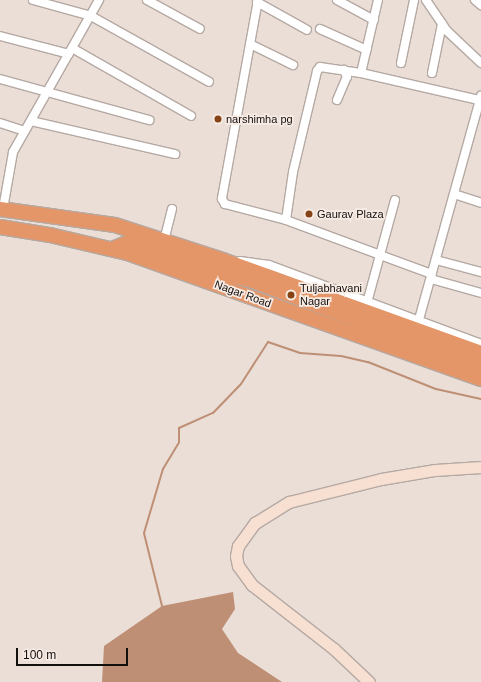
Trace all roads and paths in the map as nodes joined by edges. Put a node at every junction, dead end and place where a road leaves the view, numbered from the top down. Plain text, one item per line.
1 (33, 0) edge
2 (99, 0) edge
3 (147, 0) edge
4 (337, 0) edge
5 (378, 0) edge
6 (414, 0) edge
7 (426, 0) edge
8 (475, 0) edge
9 (257, 1) edge
10 (481, 5) edge
11 (91, 16) junction
12 (374, 20) junction
13 (442, 24) junction
14 (200, 29) dead end
15 (320, 29) dead end
16 (308, 30) dead end
17 (0, 36) edge
18 (250, 44) junction
19 (367, 50) junction
20 (71, 51) junction
21 (401, 63) dead end
22 (481, 63) edge
23 (292, 65) dead end
24 (344, 70) junction
25 (361, 73) junction
26 (432, 73) dead end
27 (0, 79) edge
28 (209, 82) dead end
29 (47, 92) junction
30 (480, 98) edge
31 (337, 100) dead end
32 (191, 116) dead end
33 (150, 120) dead end
34 (31, 121) junction
35 (0, 124) edge
36 (25, 131) junction
37 (175, 154) dead end
38 (454, 194) junction
39 (395, 200) dead end
40 (481, 203) edge
41 (1, 209) edge
42 (172, 209) dead end
43 (286, 220) junction
44 (106, 224) junction
45 (0, 227) edge
46 (164, 241) junction
47 (108, 248) junction
48 (380, 255) junction
49 (223, 260) junction
50 (436, 260) junction
51 (481, 272) edge
52 (431, 276) junction
53 (481, 293) edge
54 (367, 303) junction
55 (418, 323) junction
56 (481, 344) edge
57 (481, 353) edge
58 (481, 368) edge
59 (481, 379) edge
60 (481, 467) edge
61 (369, 682) edge

1 - 11 street
2 - 11 street
3 - 14 street
4 - 12 street
5 - 12 street
6 - 21 street
7 - 13 street
8 - 10 street
9 - 16 street
9 - 18 street
11 - 20 street
11 - 28 street
12 - 19 street
13 - 22 street
13 - 26 street
15 - 19 street
17 - 20 street
18 - 23 street
18 - 43 street
19 - 25 street
20 - 29 street
20 - 32 street
24 - 25 street
24 - 31 street
24 - 43 street
25 - 30 street
27 - 29 street
29 - 33 street
29 - 34 street
30 - 38 street
34 - 36 street
34 - 37 street
35 - 36 street
36 - 41 street
38 - 40 street
38 - 50 street
39 - 48 street
41 - 44 highway
42 - 46 street
43 - 48 street
44 - 46 highway
44 - 47 highway
45 - 47 highway, Nagar Road
46 - 49 highway
47 - 58 highway
47 - 59 highway, Nagar Road
48 - 52 street
48 - 54 street
49 - 54 street
49 - 57 highway
50 - 51 street
50 - 52 street
52 - 53 street
52 - 55 street
54 - 55 street
55 - 56 street
60 - 61 street

